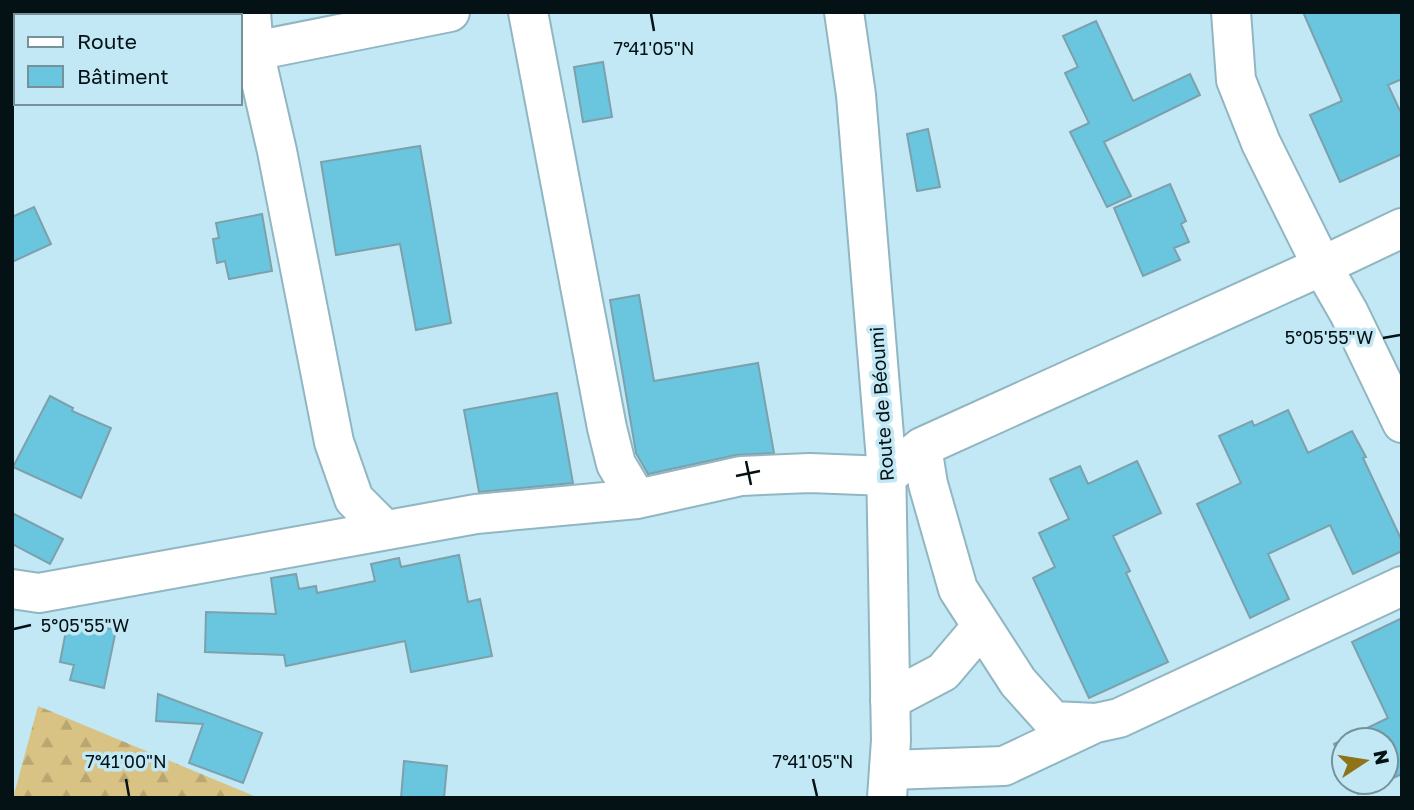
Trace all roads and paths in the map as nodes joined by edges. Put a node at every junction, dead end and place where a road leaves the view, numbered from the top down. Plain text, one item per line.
1 (251, 12) edge
2 (450, 12) edge
3 (528, 12) edge
4 (844, 12) edge
5 (1231, 12) edge
6 (247, 50) edge
7 (1402, 228) edge
8 (1322, 266) junction
9 (1402, 423) edge
10 (922, 447) junction
11 (887, 476) junction
12 (637, 499) junction
13 (385, 530) junction
14 (1402, 586) edge
15 (12, 589) edge
16 (982, 626) junction
17 (890, 700) junction
18 (1096, 723) junction
19 (888, 784) edge

1 - 6 street
2 - 6 street
3 - 12 street
4 - 11 street, Route de Béoumi
5 - 8 street
6 - 13 street
7 - 8 street
8 - 9 street
8 - 10 street
10 - 11 street
10 - 16 street
11 - 12 street
11 - 17 street, Route de Béoumi
12 - 13 street
13 - 15 street
14 - 18 street
16 - 17 street
16 - 18 street
17 - 19 street, Route de Béoumi
18 - 19 street

